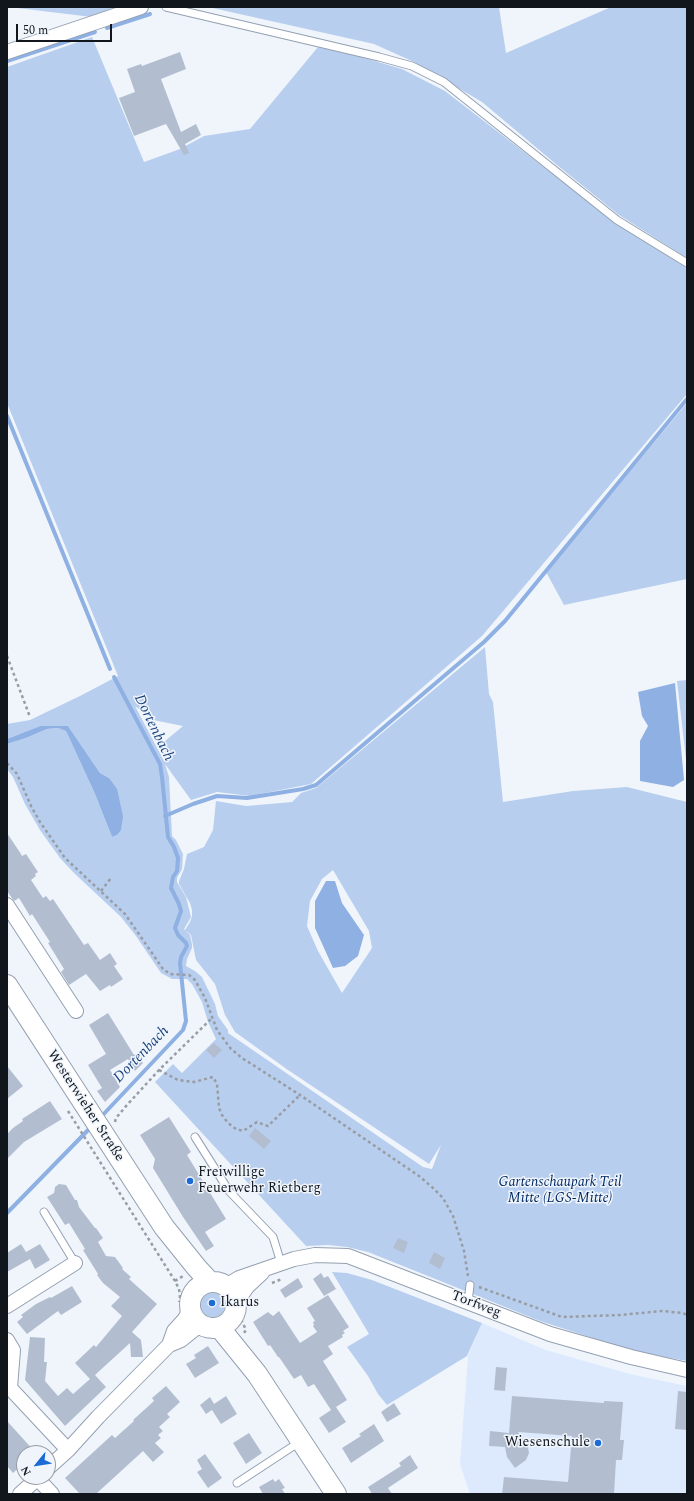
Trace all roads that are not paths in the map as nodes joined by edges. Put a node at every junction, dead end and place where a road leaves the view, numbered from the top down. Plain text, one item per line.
1 (141, 7) edge
2 (166, 7) edge
3 (7, 52) edge
4 (687, 263) edge
5 (7, 905) edge
6 (7, 985) edge
7 (76, 1011) dead end
8 (195, 1137) dead end
9 (44, 1212) dead end
10 (281, 1263) junction
11 (75, 1264) joint
12 (267, 1268) junction
13 (470, 1284) road end
14 (205, 1292) junction
15 (468, 1302) junction
16 (7, 1306) edge
17 (223, 1318) junction
18 (7, 1340) edge
19 (169, 1345) junction
20 (687, 1370) edge
21 (302, 1441) junction
22 (68, 1450) junction
23 (56, 1461) edge
24 (237, 1483) dead end
25 (30, 1485) edge
26 (44, 1485) edge
27 (20, 1494) edge
28 (52, 1494) edge
29 (336, 1494) edge

1 - 3 street
2 - 4 lane
5 - 7 street
6 - 14 main road, Westerwieher Straße
8 - 10 lane
9 - 11 lane
10 - 12 street, Torfweg
10 - 15 street, Torfweg
11 - 16 street
12 - 14 street, Torfweg
12 - 17 street, Torfweg
13 - 15 lane
14 - 17 main road
14 - 17 main road
14 - 19 street
15 - 20 street, Torfweg
17 - 19 street
17 - 21 main road
18 - 22 street
19 - 22 street
21 - 24 lane
21 - 29 main road
22 - 23 street
25 - 27 street
26 - 28 street

